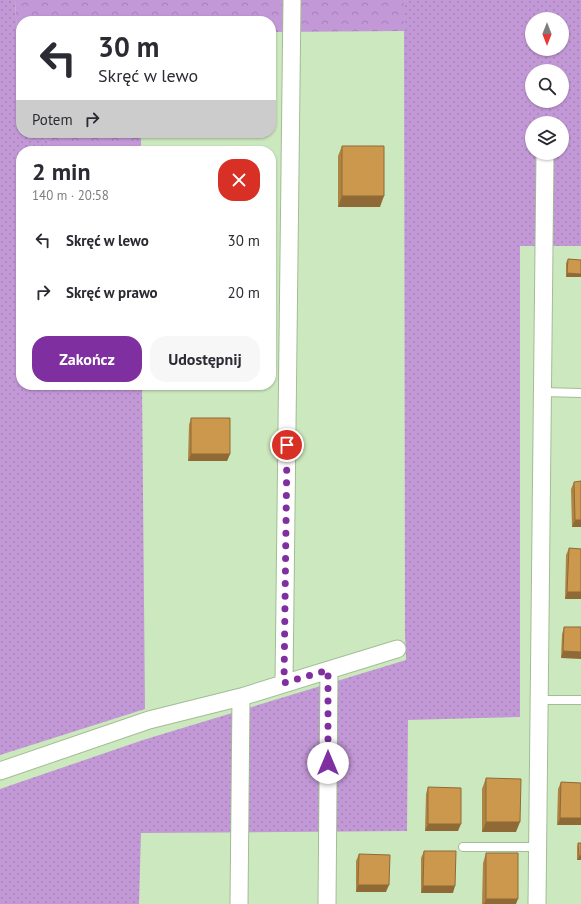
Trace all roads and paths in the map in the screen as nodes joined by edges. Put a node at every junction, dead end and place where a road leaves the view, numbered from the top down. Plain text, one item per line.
1 (292, 0) edge
2 (545, 160) edge
3 (542, 392) junction
4 (581, 392) edge
5 (396, 649) dead end
6 (328, 670) junction
7 (284, 683) junction
8 (241, 697) junction
9 (539, 700) junction
10 (581, 700) edge
11 (0, 771) edge
12 (463, 846) dead end
13 (538, 847) junction
14 (239, 904) edge
15 (327, 904) edge
16 (537, 904) edge

1 - 7 street
2 - 3 street
3 - 4 lane
3 - 9 street
5 - 6 street
6 - 7 street
6 - 15 street
7 - 8 street
8 - 11 street
8 - 14 street
9 - 10 lane
9 - 13 street
12 - 13 lane
13 - 16 street

